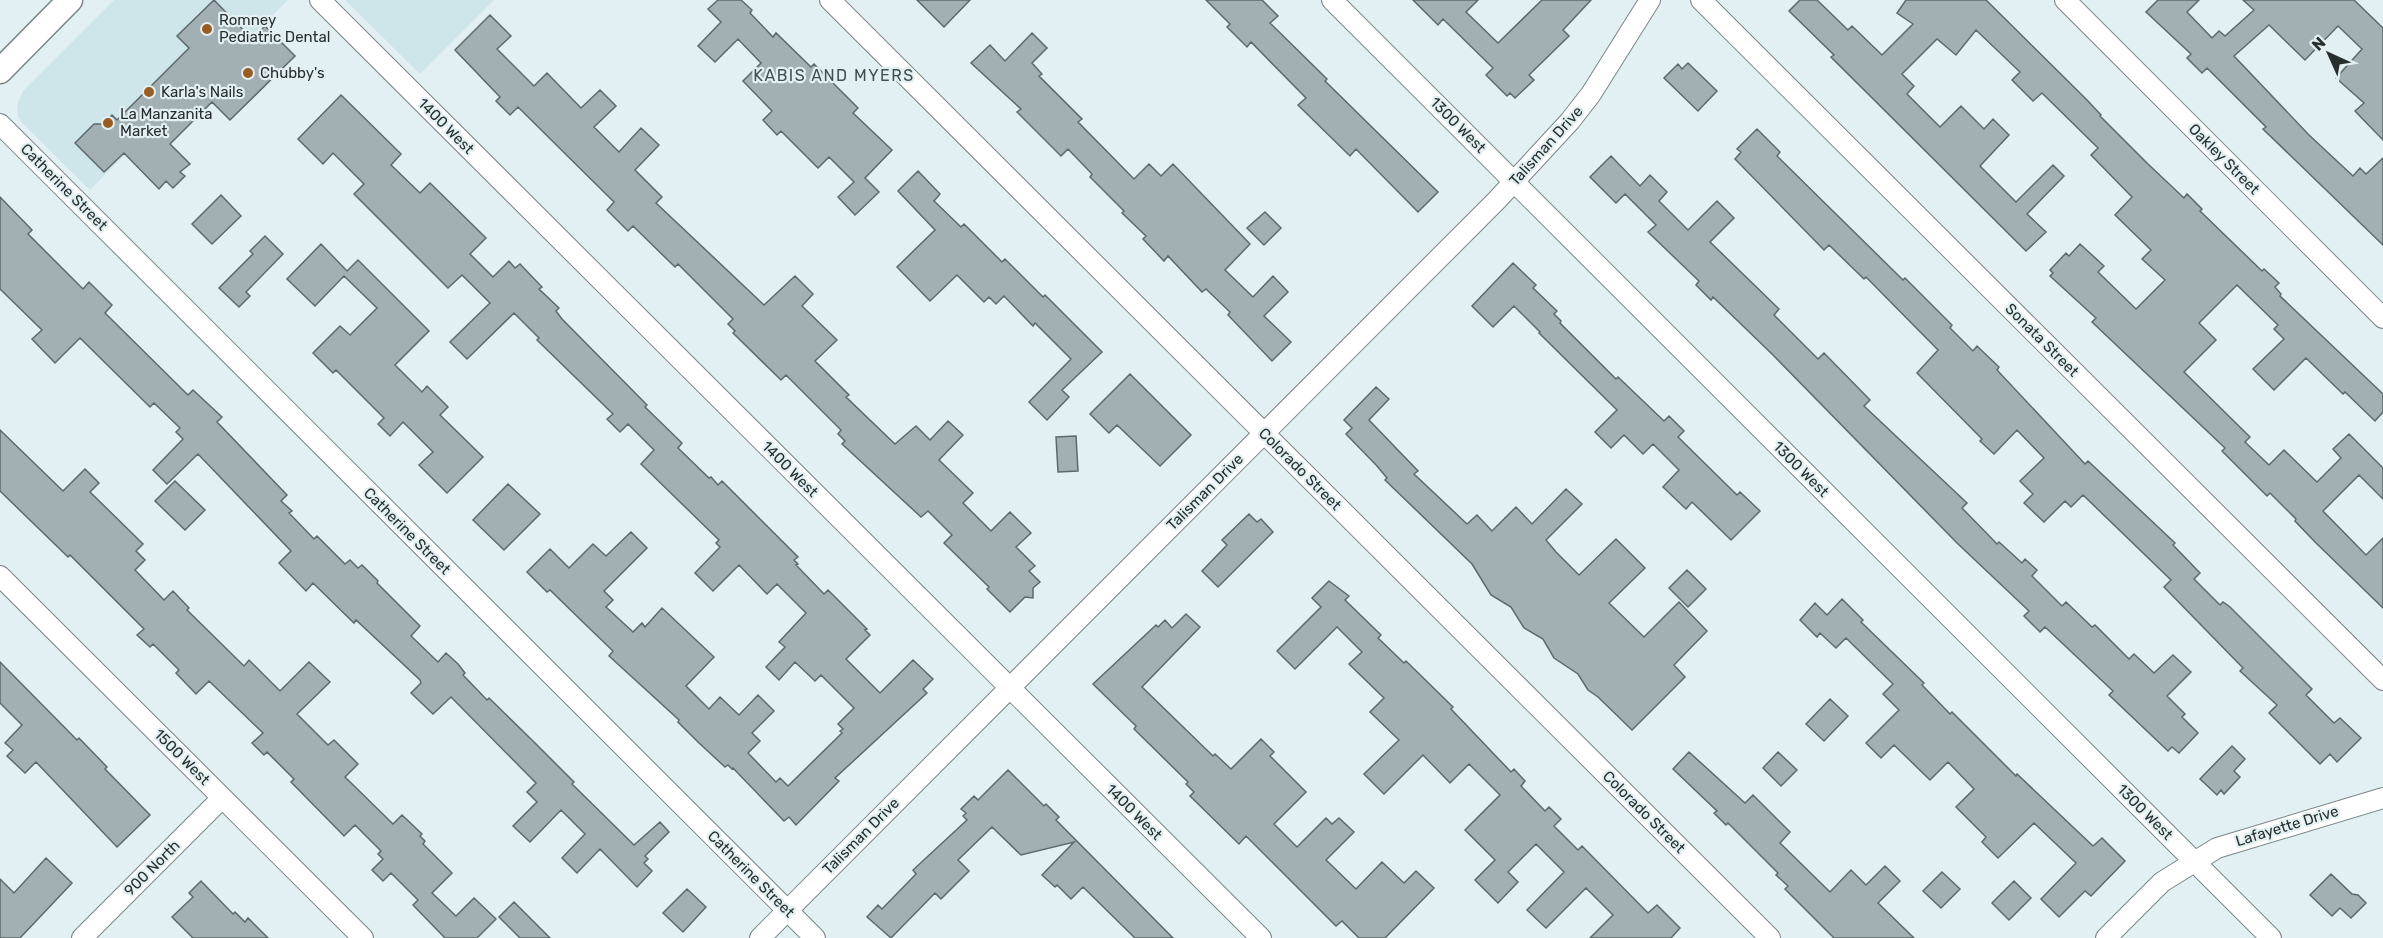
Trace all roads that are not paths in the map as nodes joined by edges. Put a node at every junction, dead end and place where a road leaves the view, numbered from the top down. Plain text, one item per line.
1 (70, 0) edge
2 (320, 0) edge
3 (830, 0) edge
4 (1332, 0) edge
5 (1650, 0) edge
6 (1701, 0) edge
7 (2065, 0) edge
8 (0, 71) edge
9 (0, 124) edge
10 (1514, 182) junction
11 (2383, 318) edge
12 (1264, 433) junction
13 (0, 576) edge
14 (2383, 680) edge
15 (1010, 688) junction
16 (222, 798) junction
17 (2383, 798) edge
18 (2194, 860) junction
19 (787, 910) junction
20 (82, 938) edge
21 (363, 938) edge
22 (760, 938) edge
23 (815, 938) edge
24 (1261, 938) edge
25 (1770, 938) edge
26 (2106, 938) edge
27 (2271, 938) edge

1 - 8 street
2 - 15 street, 1400 West
3 - 12 street, Colorado Street
4 - 10 street, 1300 West
5 - 10 street, Talisman Drive
6 - 14 street, Sonata Street
7 - 11 street, Oakley Street
9 - 19 street, Catherine Street
10 - 12 street, Talisman Drive
10 - 18 street, 1300 West
12 - 15 street, Talisman Drive
12 - 25 street, Colorado Street
13 - 16 street, 1500 West
15 - 19 street, Talisman Drive
15 - 24 street, 1400 West
16 - 20 street, 900 North
16 - 21 street, 1500 West
17 - 18 street, Lafayette Drive
18 - 26 street, Lafayette Drive
18 - 27 street, 1300 West
19 - 22 street, Talisman Drive
19 - 23 street, Catherine Street

